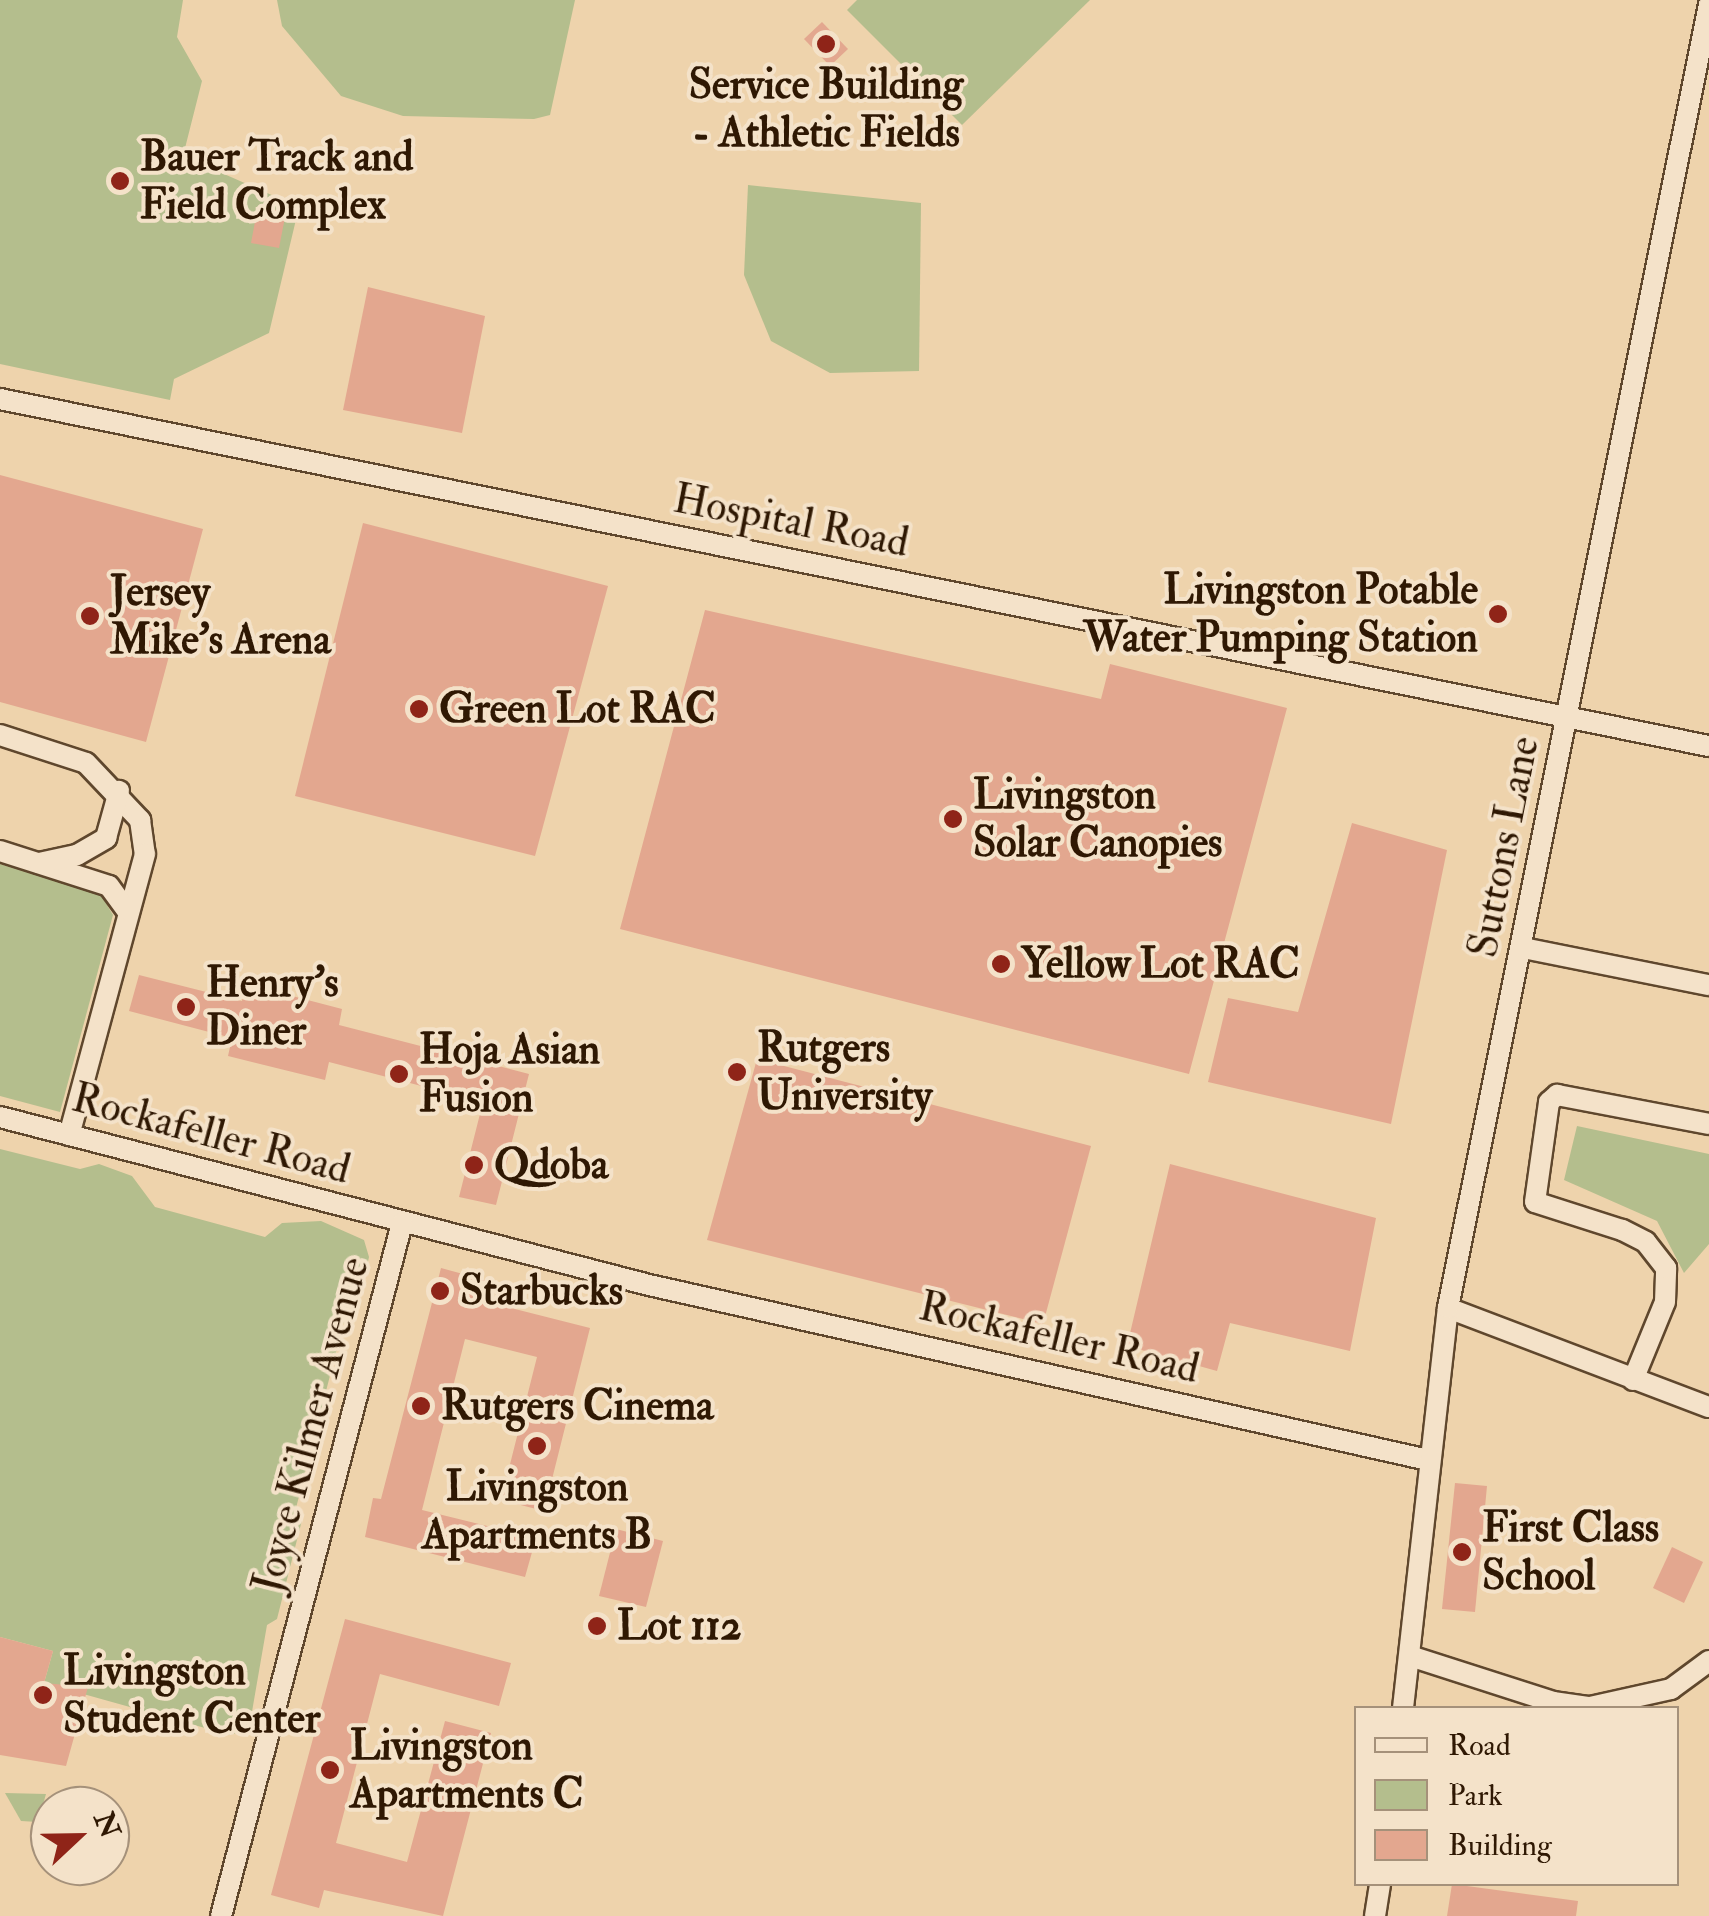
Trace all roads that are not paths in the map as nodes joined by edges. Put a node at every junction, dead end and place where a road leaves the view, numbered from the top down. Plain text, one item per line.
1 (1709, 4) edge
2 (0, 399) edge
3 (1567, 717) junction
4 (0, 735) edge
5 (1709, 746) edge
6 (120, 791) junction
7 (0, 851) edge
8 (36, 863) junction
9 (126, 909) junction
10 (1523, 948) junction
11 (1709, 985) edge
12 (0, 1117) edge
13 (1709, 1124) edge
14 (69, 1135) junction
15 (402, 1223) junction
16 (673, 1291) joint
17 (1448, 1308) junction
18 (1633, 1380) junction
19 (1709, 1407) edge
20 (1428, 1460) junction
21 (1410, 1656) junction
22 (1709, 1661) edge
23 (1403, 1706) edge
24 (1582, 1706) edge
25 (1594, 1706) edge
26 (1380, 1886) edge
27 (221, 1916) edge
28 (1375, 1916) edge

1 - 3 street, Suttons Lane
2 - 3 street, Hospital Road
3 - 5 street, Hospital Road
3 - 10 street, Suttons Lane
4 - 6 street
6 - 8 street
6 - 9 street
7 - 8 street
8 - 9 street
9 - 14 street
10 - 11 street
10 - 17 street, Suttons Lane
12 - 14 street, Rockafeller Road
13 - 18 street
14 - 15 street, Rockafeller Road
15 - 16 street, Joyce Kilmer Avenue
15 - 27 street, Joyce Kilmer Avenue
16 - 20 street, Rockafeller Road
17 - 18 street
17 - 20 street, Suttons Lane
18 - 19 street
20 - 21 street, Suttons Lane
21 - 23 street, Suttons Lane
21 - 24 street
22 - 25 street
26 - 28 street

